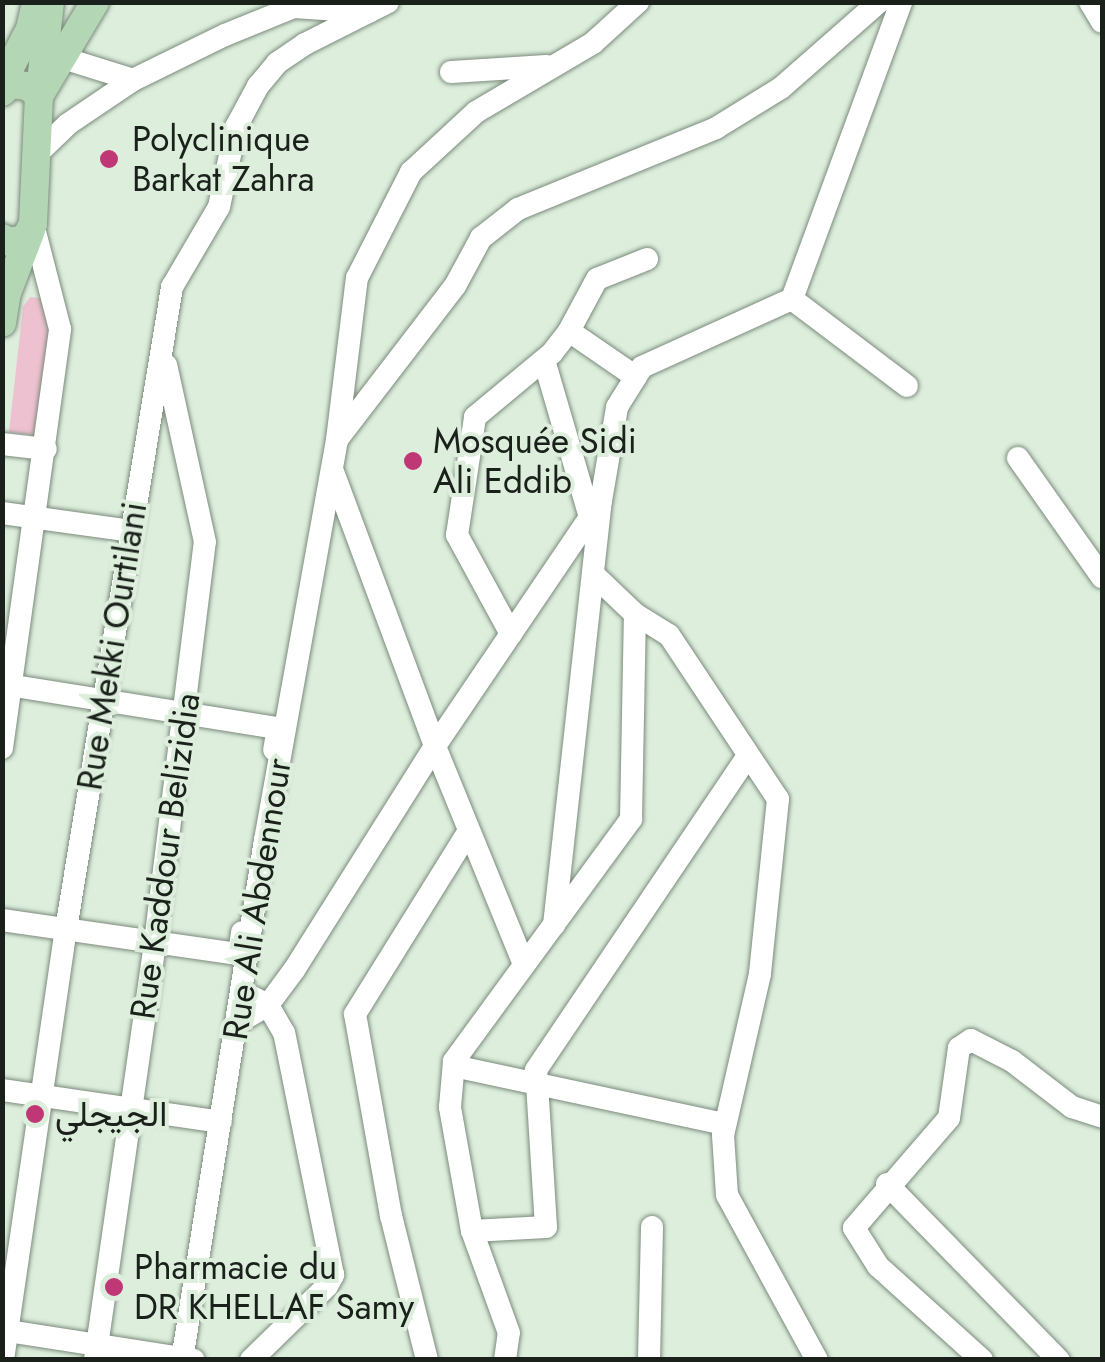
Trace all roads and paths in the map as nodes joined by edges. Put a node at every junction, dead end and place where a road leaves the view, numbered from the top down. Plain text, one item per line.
1 (36, 2) edge
2 (50, 2) edge
3 (95, 2) edge
4 (638, 2) edge
5 (879, 2) edge
6 (901, 2) edge
7 (1090, 2) edge
8 (379, 6) edge
9 (1102, 22) edge
10 (56, 52) junction
11 (558, 65) junction
12 (450, 72) dead end
13 (133, 80) junction
14 (5, 86) edge
15 (39, 96) junction
16 (38, 152) junction
17 (32, 227) junction
18 (2, 238) edge
19 (647, 259) dead end
20 (792, 299) junction
21 (2, 322) edge
22 (569, 331) junction
23 (164, 355) junction
24 (544, 360) junction
25 (636, 376) junction
26 (907, 386) dead end
27 (337, 440) junction
28 (2, 444) edge
29 (46, 449) junction
30 (1018, 458) dead end
31 (332, 469) junction
32 (596, 509) junction
33 (2, 514) edge
34 (36, 518) junction
35 (131, 532) junction
36 (593, 574) junction
37 (1102, 577) edge
38 (634, 614) junction
39 (511, 634) junction
40 (8, 685) edge
41 (102, 700) junction
42 (184, 713) junction
43 (435, 746) junction
44 (2, 748) edge
45 (748, 756) junction
46 (267, 831) junction
47 (467, 834) junction
48 (2, 920) edge
49 (554, 925) junction
50 (66, 929) junction
51 (155, 942) junction
52 (522, 962) junction
53 (242, 992) junction
54 (268, 1005) junction
55 (237, 1023) junction
56 (454, 1066) junction
57 (536, 1084) junction
58 (2, 1090) edge
59 (41, 1096) junction
60 (131, 1110) junction
61 (1102, 1116) edge
62 (221, 1122) junction
63 (724, 1124) junction
64 (887, 1184) junction
65 (652, 1227) dead end
66 (472, 1231) junction
67 (5, 1330) edge
68 (96, 1351) edge
69 (186, 1359) edge
70 (3, 1360) edge
71 (251, 1360) edge
72 (426, 1360) edge
73 (505, 1360) edge
74 (649, 1360) edge
75 (817, 1360) edge
76 (982, 1360) edge
77 (1059, 1360) edge

1 - 14 main road
2 - 10 main road
3 - 10 main road
4 - 11 street, Rue Ali Abdennour
5 - 27 street
6 - 20 street
7 - 9 street
8 - 13 street
8 - 23 street, Rue Mekki Ourtilani
10 - 13 street
10 - 14 main road
10 - 15 main road
11 - 12 street
11 - 27 street, Rue Ali Abdennour
13 - 16 street
14 - 15 main road
15 - 16 main road
16 - 17 main road
17 - 18 main road
17 - 21 main road
17 - 29 street
19 - 22 street
20 - 25 street
20 - 26 street
22 - 24 street
22 - 25 street
23 - 35 street, Rue Mekki Ourtilani
23 - 42 street, Rue Kaddour Belizidia
24 - 32 street
24 - 39 street
25 - 32 street
27 - 31 street, Rue Ali Abdennour
28 - 29 street
29 - 34 street
30 - 37 street
31 - 43 street
31 - 46 street, Rue Ali Abdennour
32 - 36 street
32 - 39 street
33 - 34 street
34 - 35 street
34 - 40 street
35 - 41 street, Rue Mekki Ourtilani
36 - 38 street
36 - 49 street
38 - 45 street
38 - 49 street
39 - 43 street
40 - 41 street
40 - 44 street
41 - 42 street
41 - 50 street, Rue Mekki Ourtilani
42 - 46 street
42 - 51 street, Rue Kaddour Belizidia
43 - 47 street
43 - 54 street
45 - 57 street
45 - 63 street
46 - 51 street
46 - 53 street, Rue Ali Abdennour
47 - 52 street
47 - 72 street
48 - 50 street
49 - 52 street
50 - 51 street
50 - 59 street, Rue Mekki Ourtilani
51 - 60 street, Rue Kaddour Belizidia
52 - 56 street
53 - 54 street
53 - 55 street, Rue Ali Abdennour
54 - 55 street
54 - 71 street
55 - 62 street, Rue Ali Abdennour
56 - 57 street
56 - 66 street
57 - 63 street
57 - 66 street
58 - 59 street
59 - 60 street
59 - 67 street, Rue Mekki Ourtilani
60 - 62 street
60 - 68 street, Rue Kaddour Belizidia
61 - 64 street
62 - 69 street, Rue Ali Abdennour
63 - 75 street
64 - 76 street
64 - 77 street
65 - 74 street
66 - 73 street
67 - 68 street
67 - 70 street, Rue Mekki Ourtilani
68 - 69 street

